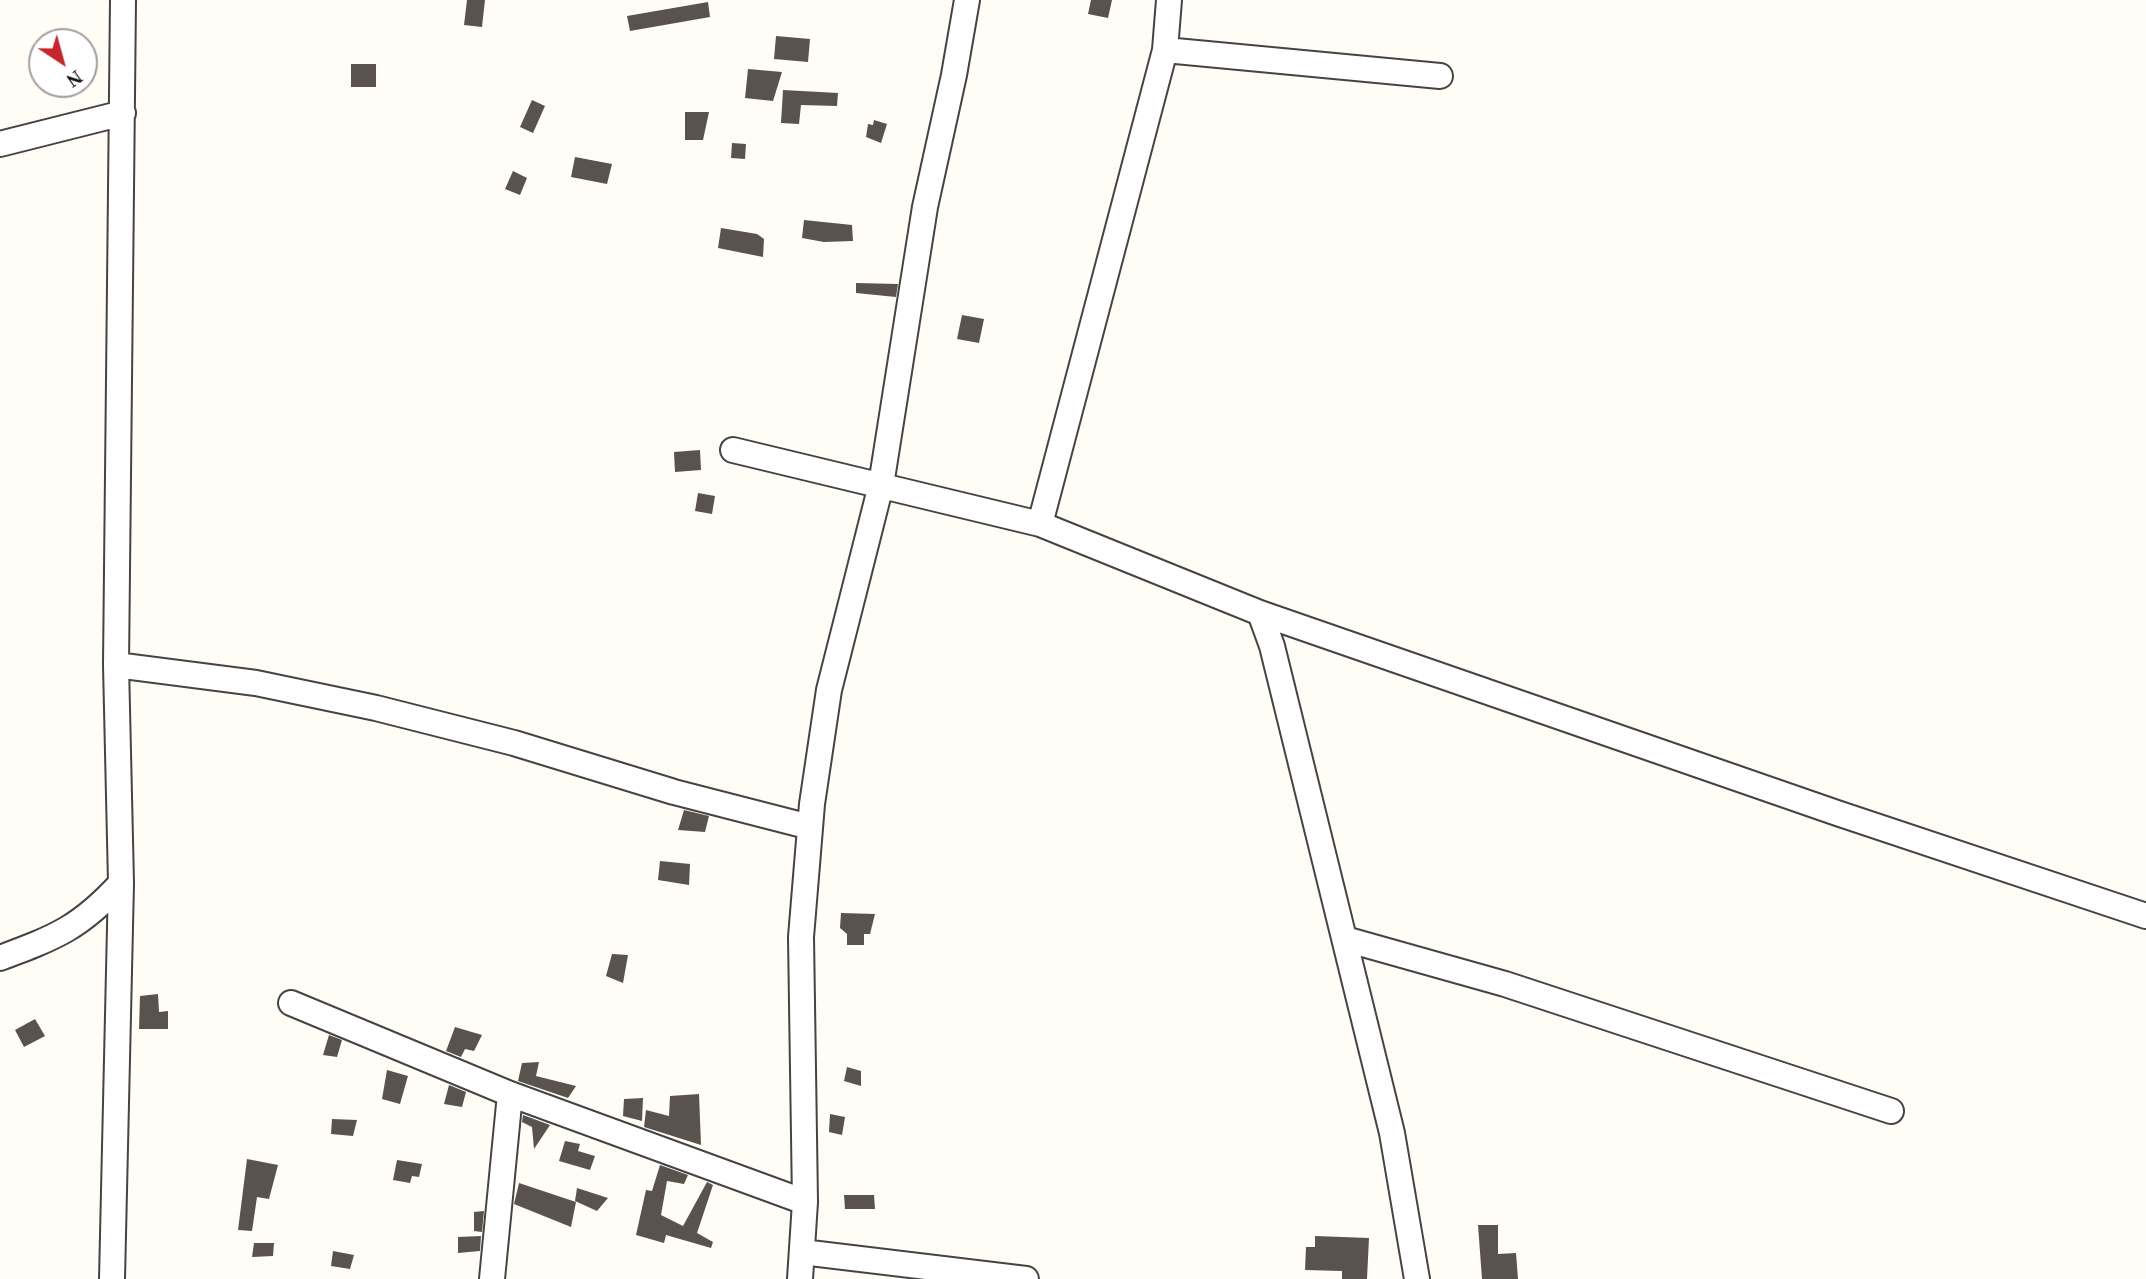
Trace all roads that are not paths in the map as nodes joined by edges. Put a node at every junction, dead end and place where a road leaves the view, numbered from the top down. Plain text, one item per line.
1 (123, 0) edge
2 (967, 0) edge
3 (1169, 0) edge
4 (1165, 50) junction
5 (1440, 76) dead end
6 (123, 113) junction
7 (0, 144) edge
8 (733, 450) dead end
9 (881, 485) junction
10 (1040, 524) junction
11 (1260, 613) junction
12 (116, 665) junction
13 (810, 827) junction
14 (121, 883) junction
15 (2146, 916) edge
16 (1345, 939) junction
17 (0, 958) edge
18 (290, 1003) dead end
19 (510, 1094) junction
20 (1891, 1111) dead end
21 (805, 1202) junction
22 (802, 1252) junction
23 (112, 1279) edge
24 (492, 1279) edge
25 (800, 1279) edge
26 (1026, 1279) edge
27 (1417, 1279) edge

1 - 6 street
2 - 9 street
3 - 4 street
4 - 5 street
4 - 10 street
6 - 7 street
6 - 12 street
8 - 9 street
9 - 10 street
9 - 13 street
10 - 11 street
11 - 15 street
11 - 16 street
12 - 13 street
12 - 14 street
13 - 21 street
14 - 17 street
14 - 23 street
16 - 20 street
16 - 27 street
18 - 19 street
19 - 21 street
19 - 24 street
21 - 22 street
22 - 25 street
22 - 26 street

